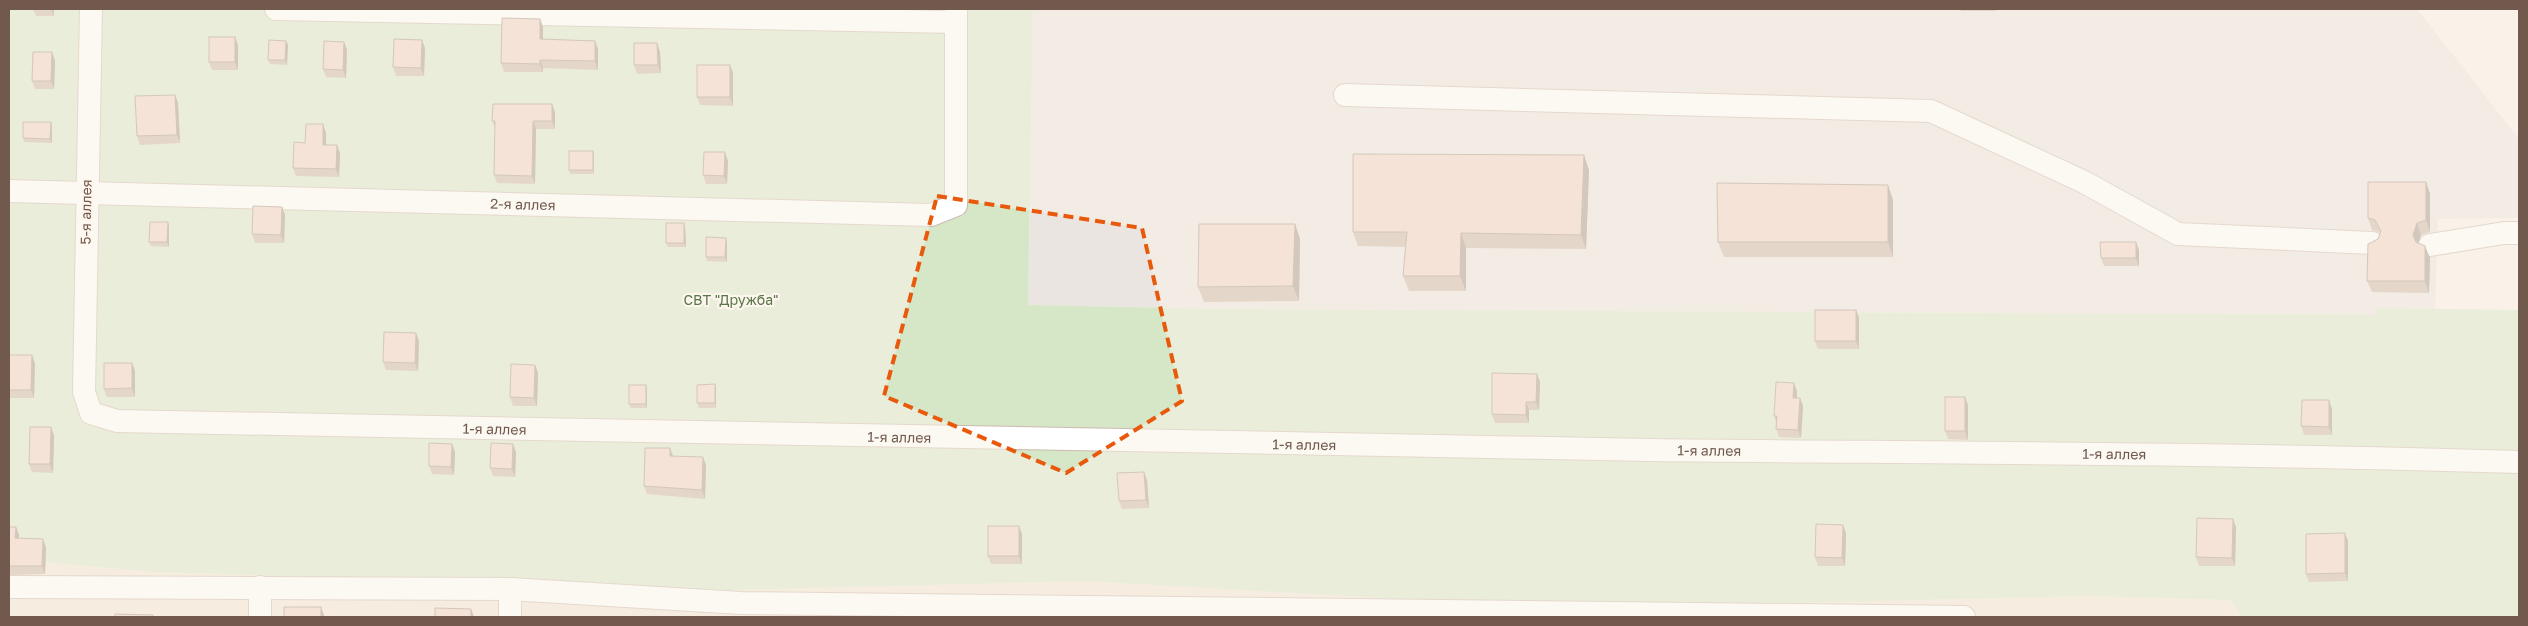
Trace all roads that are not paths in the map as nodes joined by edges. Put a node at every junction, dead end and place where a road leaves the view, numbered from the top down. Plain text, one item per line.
1 (91, 9) edge
2 (276, 9) edge
3 (955, 16) edge
4 (1345, 95) dead end
5 (9, 191) edge
6 (87, 193) junction
7 (2519, 233) edge
8 (2372, 243) edge
9 (2430, 245) dead end
10 (91, 413) joint
11 (2519, 462) edge
12 (260, 587) junction
13 (9, 588) edge
14 (510, 589) junction
15 (741, 610) edge
16 (986, 611) edge
17 (1236, 613) edge
18 (1481, 614) edge
19 (1725, 616) edge
20 (260, 617) edge
21 (510, 617) edge
22 (1964, 617) edge

1 - 6 street, 5-я аллея
2 - 3 street
3 - 6 street, 2-я аллея
4 - 8 street
5 - 6 street, 2-я аллея
6 - 10 street, 5-я аллея
7 - 9 street
10 - 11 street, 1-я аллея
12 - 13 street
12 - 14 street
12 - 20 street
14 - 15 street
14 - 21 street
15 - 16 street
16 - 17 street
17 - 18 street
18 - 19 street
19 - 22 street

